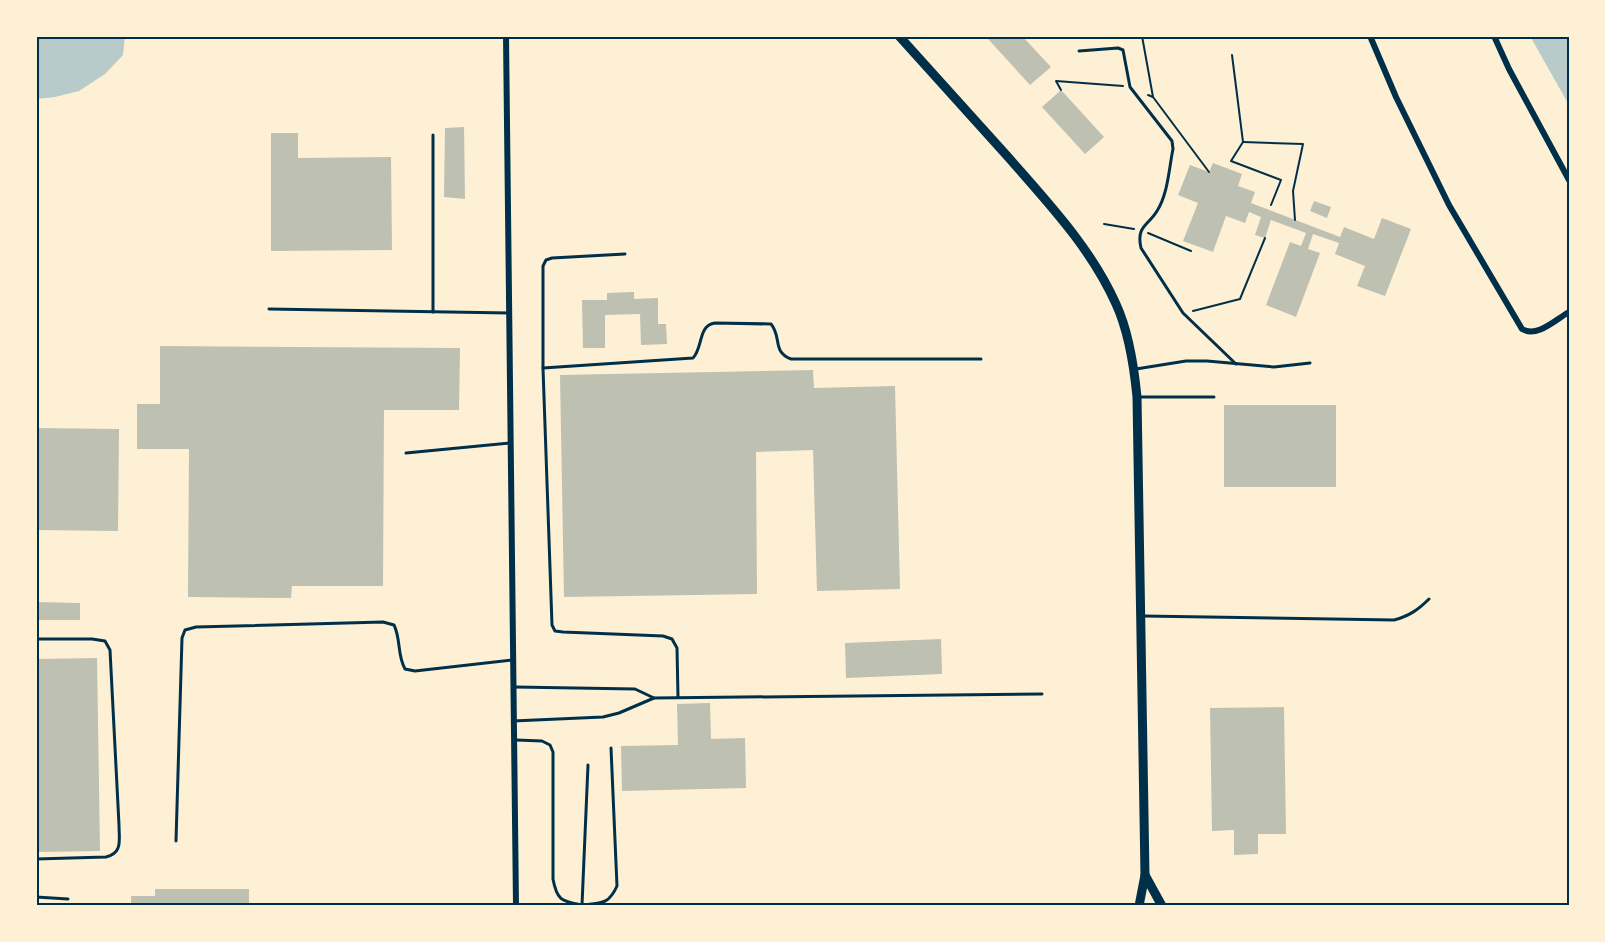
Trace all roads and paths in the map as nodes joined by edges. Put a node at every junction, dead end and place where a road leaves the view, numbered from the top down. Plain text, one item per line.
1 (506, 36) edge
2 (899, 36) edge
3 (1142, 36) edge
4 (1370, 36) edge
5 (1494, 36) edge
6 (1079, 51) dead end
7 (1232, 55) dead end
8 (1153, 98) dead end
9 (433, 135) dead end
10 (1243, 142) junction
11 (1569, 180) edge
12 (1271, 205) dead end
13 (1295, 220) dead end
14 (1264, 238) dead end
15 (625, 254) dead end
16 (269, 309) dead end
17 (433, 312) junction
18 (1569, 312) edge
19 (509, 313) junction
20 (1183, 314) junction
21 (981, 359) dead end
22 (1310, 363) dead end
23 (1236, 364) junction
24 (543, 368) junction
25 (1135, 370) junction
26 (1137, 397) junction
27 (1214, 397) dead end
28 (510, 443) junction
29 (406, 453) dead end
30 (1429, 599) dead end
31 (1140, 616) junction
32 (36, 639) edge
33 (512, 660) junction
34 (513, 687) junction
35 (1042, 694) dead end
36 (678, 697) junction
37 (654, 698) junction
38 (513, 721) junction
39 (514, 740) junction
40 (611, 748) dead end
41 (588, 765) dead end
42 (176, 841) dead end
43 (36, 859) edge
44 (1145, 875) junction
45 (36, 897) edge
46 (68, 899) dead end
47 (582, 905) edge
48 (516, 906) edge
49 (1139, 906) edge
50 (1162, 906) edge

1 - 19 street
2 - 25 main road
3 - 8 path
4 - 18 street
5 - 11 street
6 - 20 lane
7 - 10 path
9 - 17 lane
10 - 12 path
10 - 13 path
14 - 20 path
15 - 24 lane
16 - 17 lane
17 - 19 lane
19 - 28 street
20 - 23 lane
21 - 24 lane
22 - 23 lane
23 - 25 lane
24 - 36 lane
25 - 26 main road
26 - 27 lane
26 - 31 main road
28 - 29 lane
28 - 33 street
30 - 31 lane
31 - 44 main road
32 - 43 lane
33 - 34 street
33 - 42 lane
34 - 37 lane
34 - 38 street
35 - 36 lane
36 - 37 lane
37 - 38 lane
38 - 39 street
39 - 47 lane
39 - 48 street
40 - 47 lane
41 - 47 lane
44 - 49 main road
44 - 50 main road
45 - 46 lane

